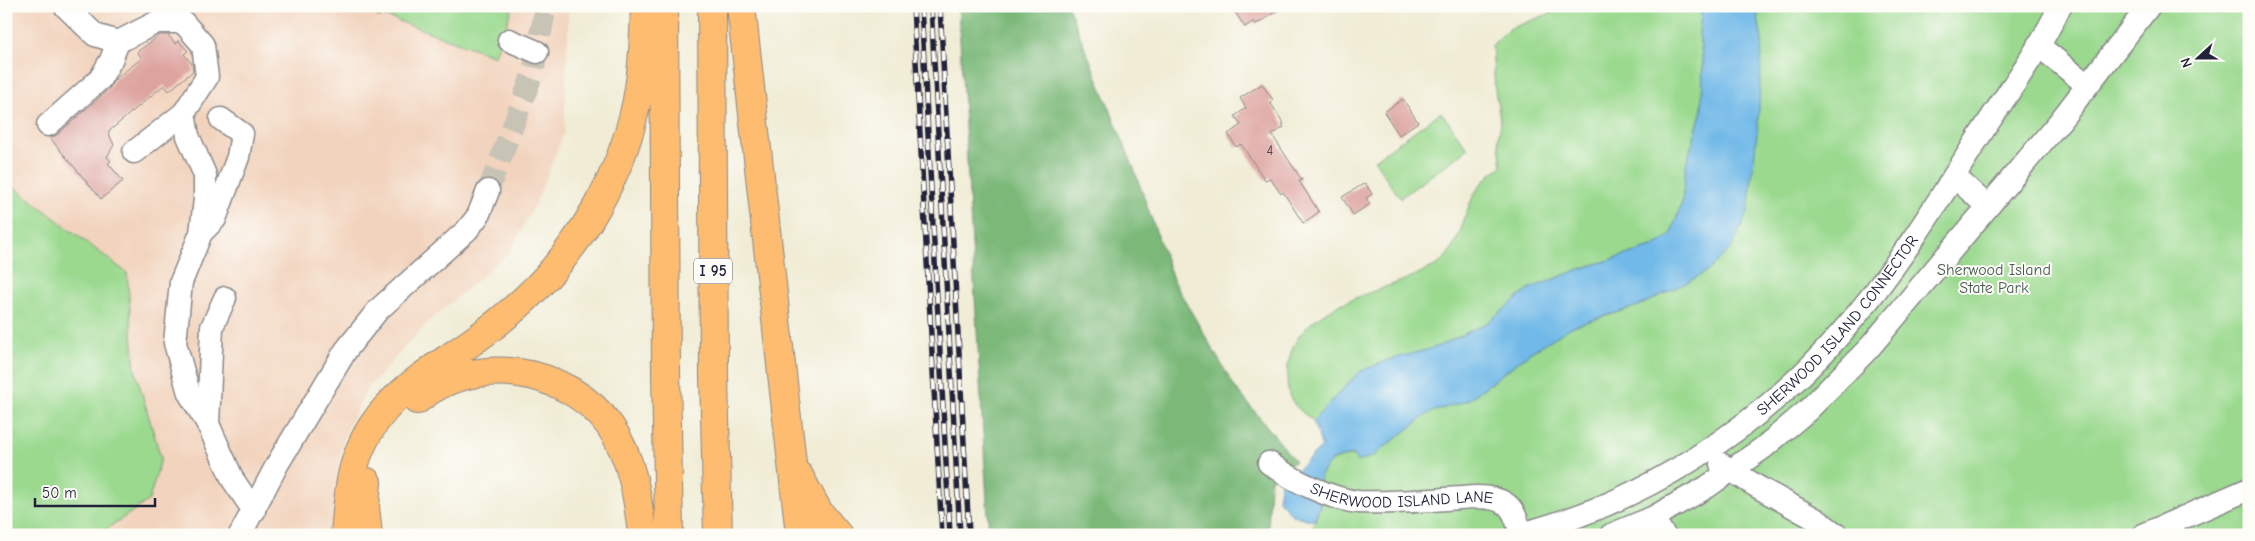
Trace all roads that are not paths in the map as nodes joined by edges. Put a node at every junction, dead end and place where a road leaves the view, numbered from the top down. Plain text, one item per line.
1 (66, 6) edge
2 (645, 6) edge
3 (664, 6) edge
4 (712, 6) edge
5 (741, 6) edge
6 (2060, 6) edge
7 (2149, 6) edge
8 (509, 40) dead end
9 (118, 42) junction
10 (2038, 45) junction
11 (537, 52) dead end
12 (2087, 85) junction
13 (184, 113) junction
14 (221, 120) dead end
15 (48, 125) dead end
16 (134, 152) dead end
17 (1954, 176) junction
18 (488, 191) tunnel mouth
19 (1987, 206) junction
20 (201, 233) junction
21 (1899, 258) junction
22 (1926, 279) junction
23 (225, 298) dead end
24 (208, 424) junction
25 (1703, 453) junction
26 (793, 462) junction
27 (1269, 462) dead end
28 (1732, 471) junction
29 (2249, 489) edge
30 (348, 502) junction
31 (254, 511) junction
32 (1658, 526) edge
33 (1520, 534) edge
34 (1829, 534) edge
35 (240, 535) edge
36 (344, 535) edge
37 (352, 535) edge
38 (368, 535) edge
39 (642, 535) edge
40 (669, 535) edge
41 (718, 535) edge
42 (800, 535) edge
43 (838, 535) edge
44 (1611, 535) edge
45 (2143, 535) edge

1 - 9 street
2 - 30 highway
3 - 40 highway
4 - 41 highway, I 95
5 - 26 highway
6 - 10 street, SHERWOOD ISLAND CONNECTOR
7 - 12 street, SHERWOOD ISLAND CONNECTOR
8 - 11 street
9 - 13 street
9 - 15 street
10 - 12 street
10 - 17 street, SHERWOOD ISLAND CONNECTOR
12 - 19 street, SHERWOOD ISLAND CONNECTOR
13 - 16 street
13 - 20 street
14 - 20 street
17 - 19 street
17 - 21 street, SHERWOOD ISLAND CONNECTOR
18 - 31 street
19 - 22 street, SHERWOOD ISLAND CONNECTOR
20 - 24 street
21 - 22 street
21 - 25 street, SHERWOOD ISLAND CONNECTOR
22 - 28 street, SHERWOOD ISLAND CONNECTOR
23 - 24 street
24 - 31 street
25 - 28 street
25 - 33 street, SHERWOOD ISLAND CONNECTOR
26 - 42 highway
26 - 43 highway
27 - 33 street, SHERWOOD ISLAND LANE
28 - 32 street, SHERWOOD ISLAND CONNECTOR
28 - 34 street
29 - 45 street
30 - 36 highway
30 - 37 highway
31 - 35 street
32 - 44 street, SHERWOOD ISLAND CONNECTOR
38 - 39 highway

